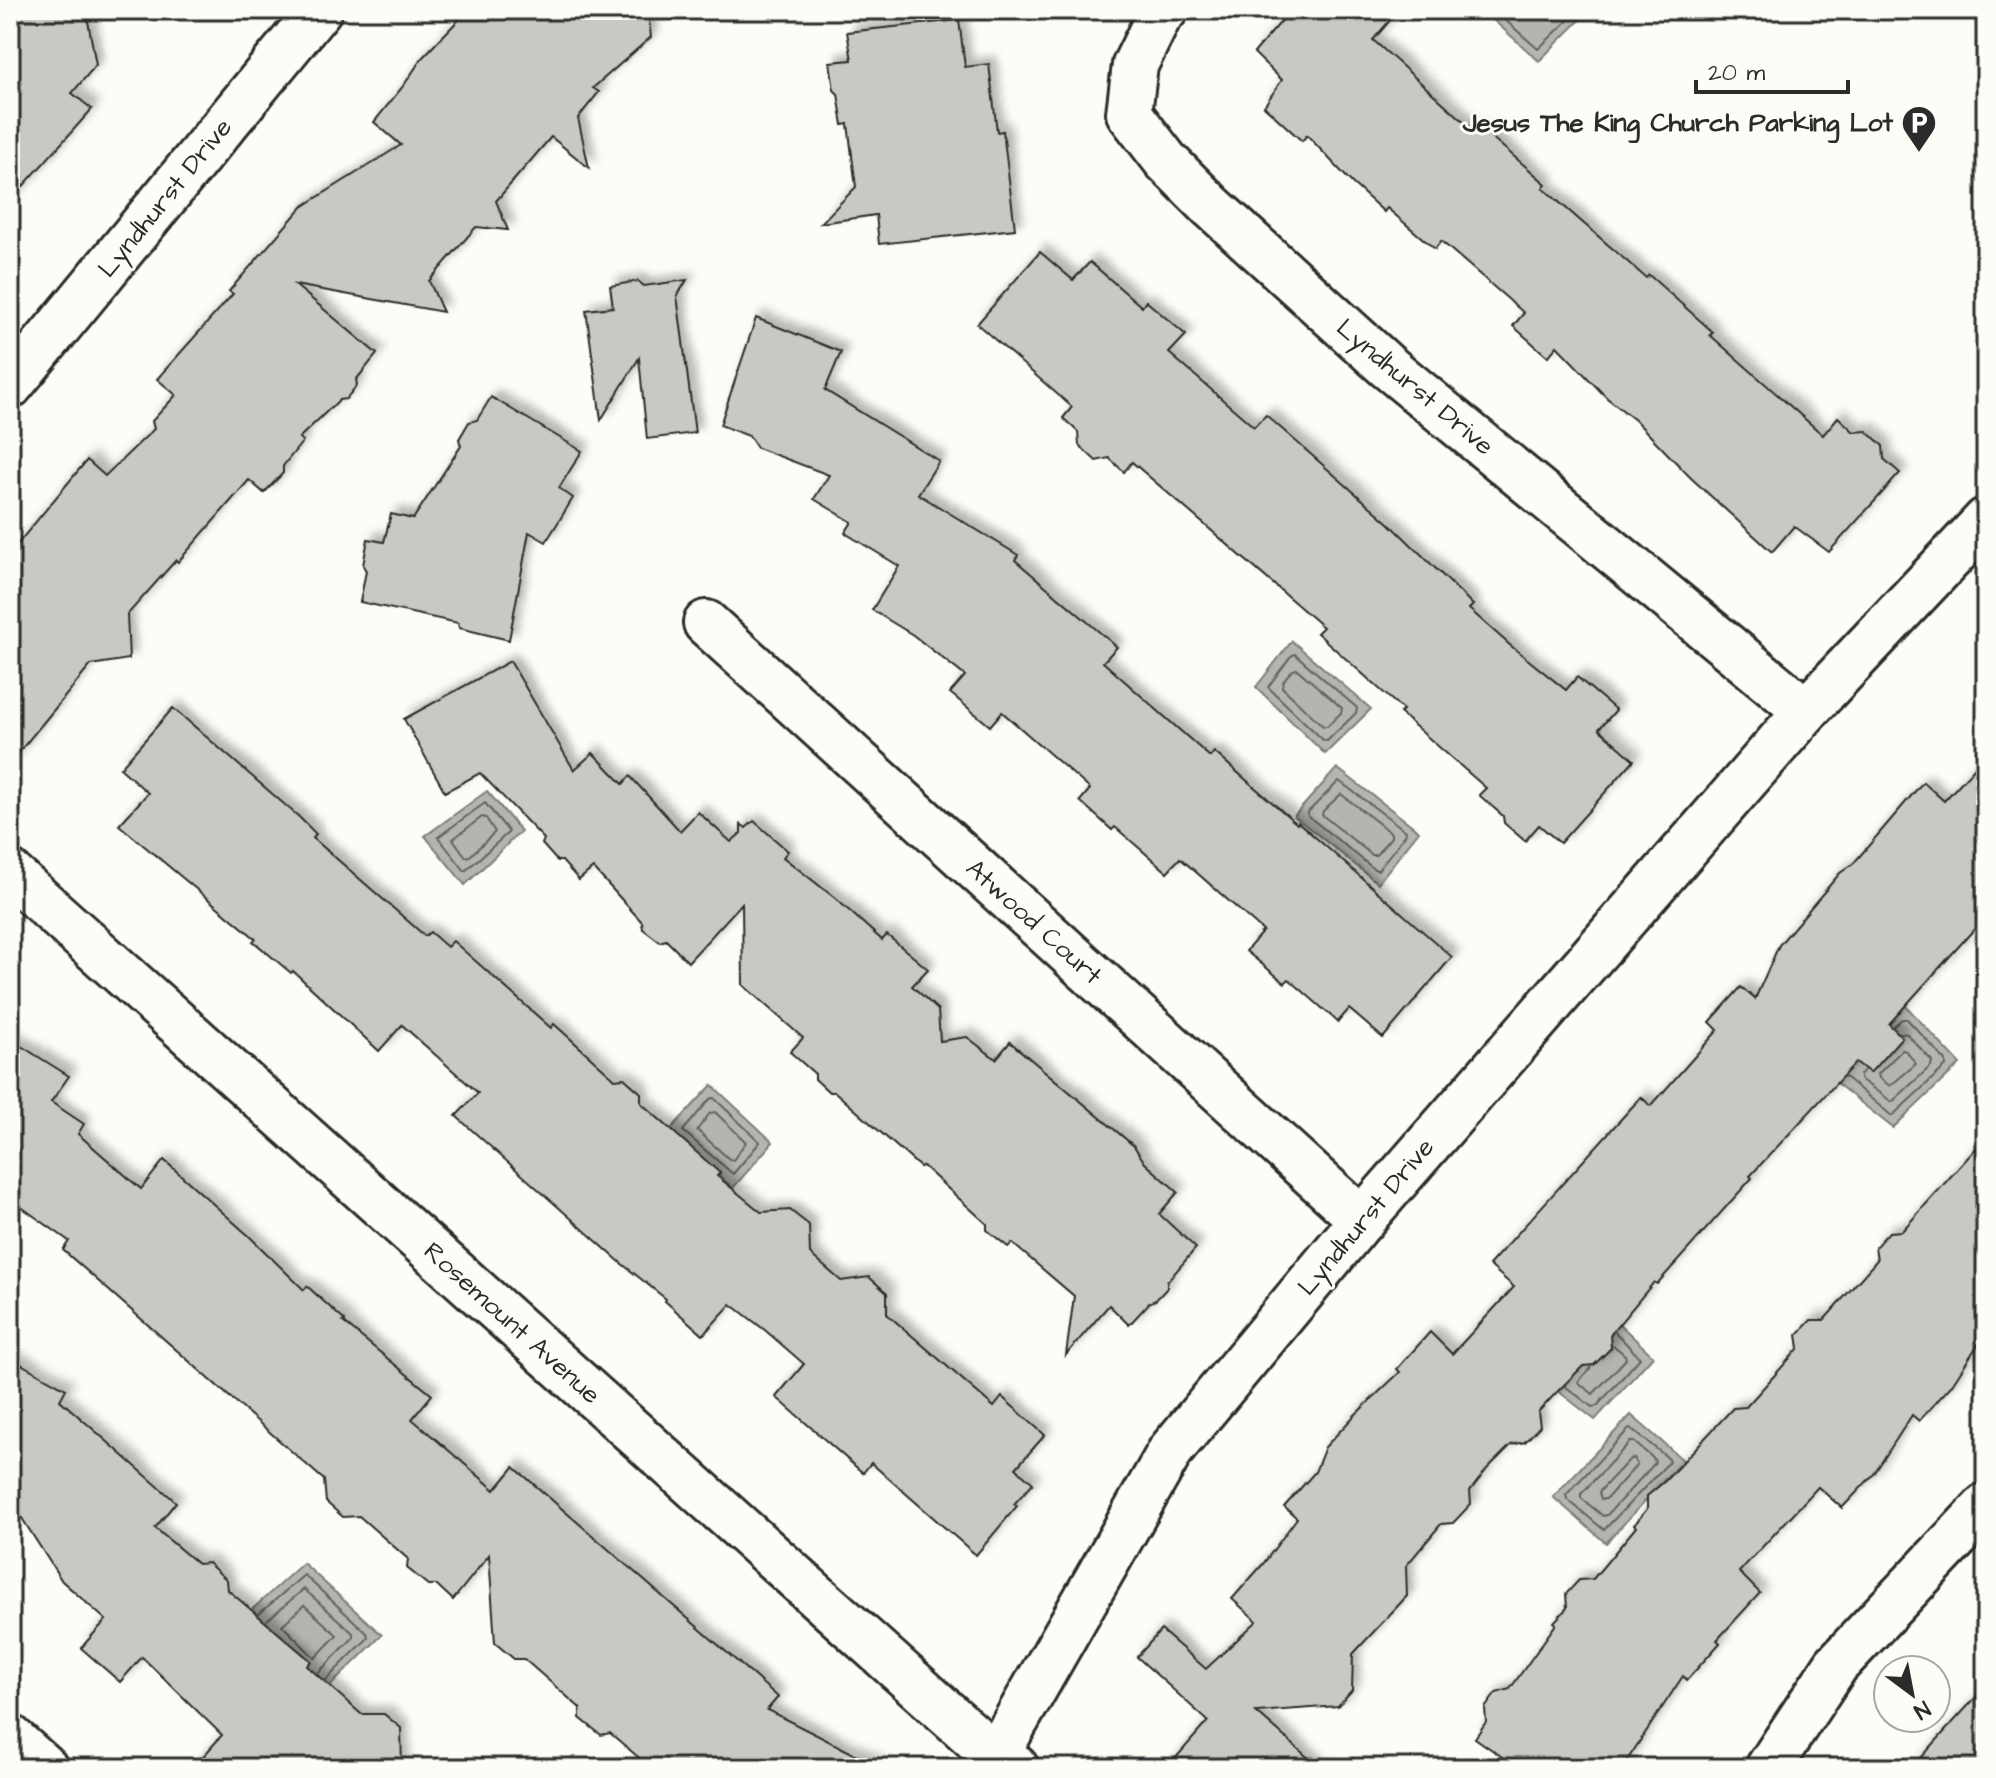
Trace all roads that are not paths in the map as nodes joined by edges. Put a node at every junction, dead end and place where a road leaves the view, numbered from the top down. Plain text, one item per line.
1 (319, 10) edge
2 (1165, 10) edge
3 (10, 386) edge
4 (1986, 520) edge
5 (706, 623) dead end
6 (1806, 711) junction
7 (10, 873) edge
8 (1362, 1220) junction
9 (1986, 1506) edge
10 (10, 1737) edge
11 (1000, 1764) edge
12 (45, 1768) edge
13 (1768, 1768) edge

1 - 3 street, Lyndhurst Drive
2 - 6 street, Lyndhurst Drive
4 - 6 street, Lyndhurst Drive
5 - 8 street, Atwood Court
6 - 8 street, Lyndhurst Drive
7 - 11 street, Rosemount Avenue
8 - 11 street, Lyndhurst Drive
9 - 13 street
10 - 12 street

